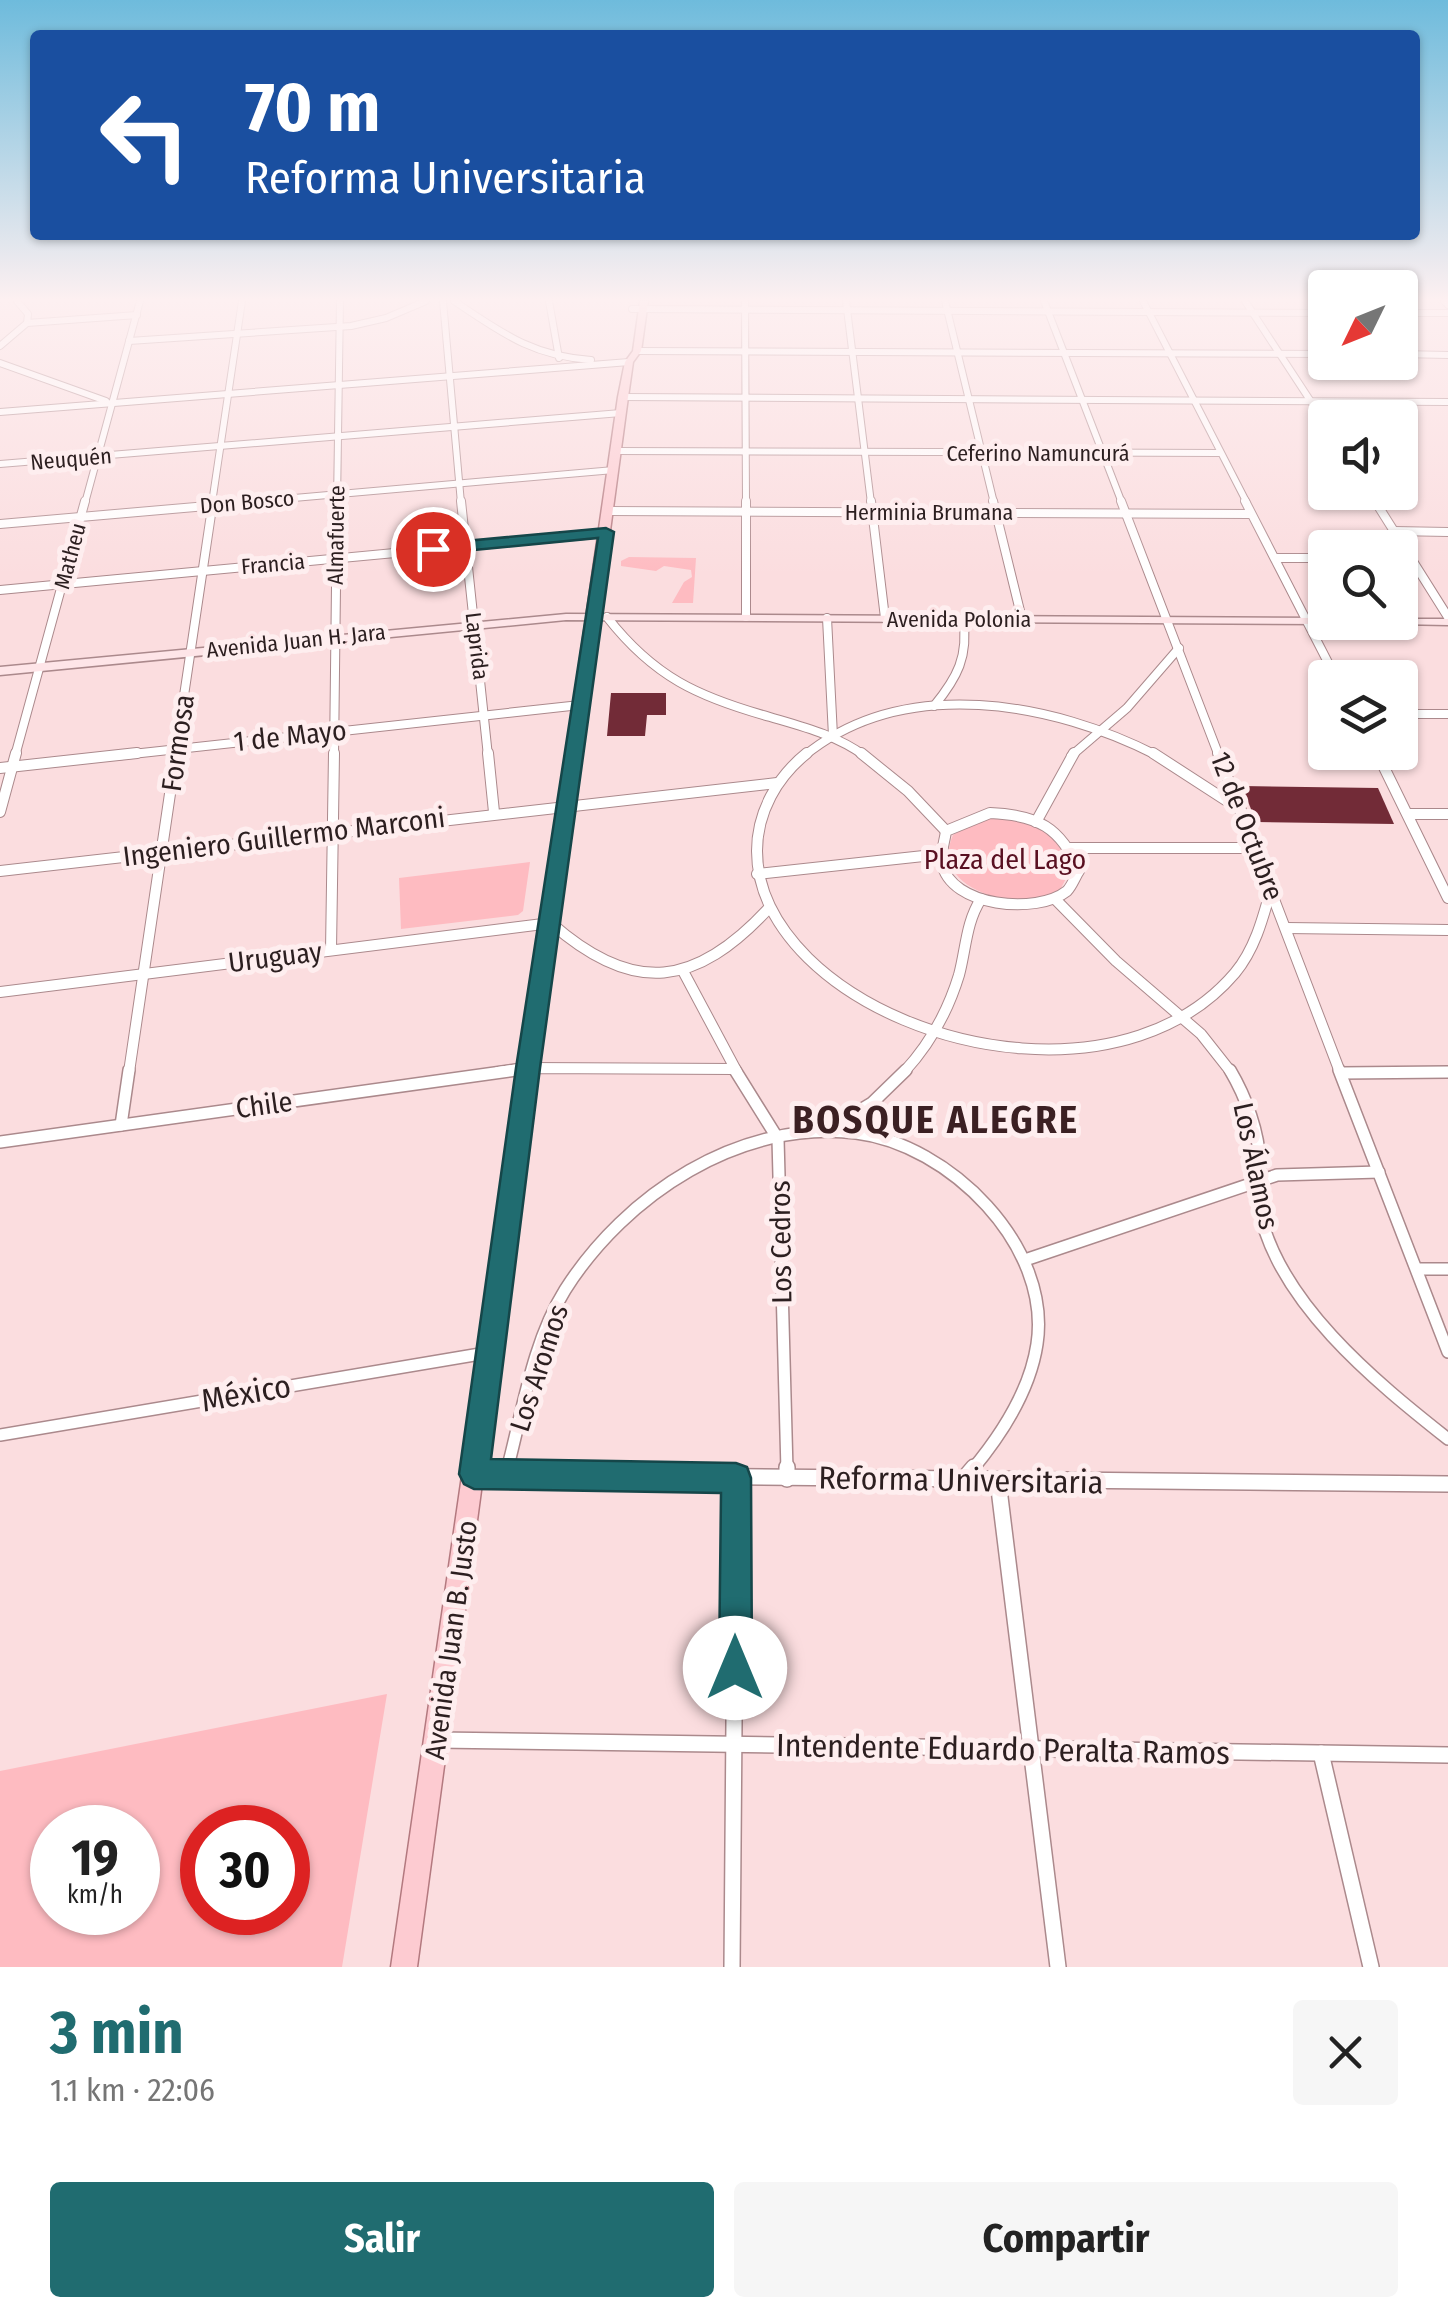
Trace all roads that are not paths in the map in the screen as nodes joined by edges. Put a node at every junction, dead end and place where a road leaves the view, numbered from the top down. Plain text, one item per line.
1 (81, 393) edge
2 (115, 393) edge
3 (245, 393) edge
4 (339, 393) edge
5 (450, 393) edge
6 (624, 393) edge
7 (744, 393) edge
8 (858, 393) edge
9 (967, 393) edge
10 (1079, 393) edge
11 (1189, 393) edge
12 (228, 394) junction
13 (623, 398) junction
14 (744, 398) junction
15 (858, 398) junction
16 (968, 399) junction
17 (1082, 400) junction
18 (1308, 401) edge
19 (1194, 402) junction
20 (1418, 402) edge
21 (1448, 402) edge
22 (112, 404) junction
23 (0, 412) edge
24 (621, 413) junction
25 (453, 427) junction
26 (338, 436) junction
27 (221, 446) junction
28 (616, 452) junction
29 (743, 452) junction
30 (864, 452) junction
31 (981, 452) junction
32 (1100, 453) junction
33 (1219, 453) junction
34 (98, 456) junction
35 (0, 464) edge
36 (614, 470) junction
37 (459, 484) junction
38 (336, 494) junction
39 (212, 505) junction
40 (609, 511) junction
41 (744, 511) junction
42 (872, 512) junction
43 (996, 512) junction
44 (1124, 513) junction
45 (1250, 514) junction
46 (81, 516) junction
47 (0, 524) edge
48 (1418, 531) edge
49 (606, 532) junction
50 (1448, 532) edge
51 (466, 546) junction
52 (336, 558) junction
53 (1274, 558) junction
54 (1308, 558) edge
55 (1418, 568) edge
56 (203, 570) junction
57 (62, 584) junction
58 (0, 590) edge
59 (600, 617) junction
60 (746, 617) junction
61 (827, 618) junction
62 (885, 618) junction
63 (963, 618) junction
64 (1022, 619) junction
65 (1168, 620) junction
66 (1448, 620) edge
67 (1306, 621) junction
68 (1418, 621) edge
69 (474, 623) junction
70 (334, 637) junction
71 (1179, 648) junction
72 (191, 651) junction
73 (1327, 660) edge
74 (40, 667) junction
75 (0, 671) edge
76 (580, 705) junction
77 (934, 706) junction
78 (1418, 714) edge
79 (1448, 714) edge
80 (487, 715) junction
81 (1103, 728) junction
82 (333, 732) junction
83 (833, 736) junction
84 (177, 748) junction
85 (12, 766) junction
86 (0, 768) edge
87 (1385, 770) edge
88 (777, 783) junction
89 (567, 805) junction
90 (1241, 810) junction
91 (0, 812) edge
92 (494, 812) junction
93 (1408, 814) junction
94 (1448, 814) edge
95 (1036, 822) junction
96 (946, 831) junction
97 (332, 832) junction
98 (1070, 848) junction
99 (1255, 848) junction
100 (162, 852) junction
101 (942, 854) junction
102 (0, 871) edge
103 (757, 874) junction
104 (1271, 889) junction
105 (1448, 898) edge
106 (981, 899) junction
107 (1055, 899) junction
108 (769, 908) junction
109 (551, 922) junction
110 (1286, 928) junction
111 (1448, 930) edge
112 (332, 950) junction
113 (683, 971) junction
114 (144, 974) junction
115 (0, 992) edge
116 (1183, 1016) junction
117 (935, 1033) junction
118 (528, 1068) junction
119 (735, 1069) junction
120 (1448, 1072) edge
121 (1341, 1074) junction
122 (121, 1125) junction
123 (826, 1130) junction
124 (778, 1138) junction
125 (0, 1142) edge
126 (1379, 1172) junction
127 (1258, 1180) junction
128 (1025, 1260) junction
129 (1448, 1268) edge
130 (1416, 1269) junction
131 (492, 1352) junction
132 (1448, 1352) edge
133 (0, 1436) edge
134 (1448, 1439) edge
135 (474, 1474) junction
136 (506, 1474) junction
137 (736, 1478) junction
138 (787, 1479) junction
139 (962, 1481) junction
140 (998, 1482) junction
141 (1448, 1484) edge
142 (437, 1740) junction
143 (735, 1745) junction
144 (1029, 1749) junction
145 (1321, 1753) junction
146 (1448, 1755) edge
147 (404, 1967) edge
148 (732, 1967) edge
149 (1058, 1967) edge
150 (1371, 1967) edge

1 - 22 street
2 - 22 street, Matheu
3 - 12 street
4 - 26 street, Almafuerte
5 - 25 street, Laprida
6 - 13 main road, Avenida Juan B. Justo
7 - 14 street
8 - 15 street
9 - 16 street
10 - 17 street, 12 de Octubre
11 - 19 street
12 - 22 street
12 - 27 street, Formosa
13 - 14 street
13 - 24 main road, Avenida Juan B. Justo
14 - 15 street
14 - 29 street
15 - 16 street
15 - 30 street
16 - 17 street
16 - 31 street
17 - 19 street
17 - 32 street, 12 de Octubre
18 - 19 street
19 - 33 street
20 - 21 street
22 - 23 street
22 - 34 street, Matheu
24 - 25 street, Neuquén
24 - 28 main road, Avenida Juan B. Justo
25 - 26 street, Neuquén
25 - 37 street, Laprida
26 - 27 street, Neuquén
26 - 38 street, Almafuerte
27 - 34 street, Neuquén
27 - 39 street, Formosa
28 - 29 street, Ceferino Namuncurá
28 - 36 main road, Avenida Juan B. Justo
29 - 30 street, Ceferino Namuncurá
29 - 41 street
30 - 31 street, Ceferino Namuncurá
30 - 42 street
31 - 32 street, Ceferino Namuncurá
31 - 43 street
32 - 33 street, Ceferino Namuncurá
32 - 44 street, 12 de Octubre
33 - 45 street
34 - 35 street, Neuquén
34 - 46 street, Matheu
36 - 37 street, Don Bosco
36 - 40 main road, Avenida Juan B. Justo
37 - 38 street, Don Bosco
37 - 51 street, Laprida
38 - 39 street, Don Bosco
38 - 52 street, Almafuerte
39 - 46 street, Don Bosco
39 - 56 street, Formosa
40 - 41 street, Herminia Brumana
40 - 49 main road, Avenida Juan B. Justo
41 - 42 street, Herminia Brumana
41 - 60 street
42 - 43 street, Herminia Brumana
42 - 62 street
43 - 44 street, Herminia Brumana
43 - 64 street
44 - 45 street, Herminia Brumana
44 - 65 street, 12 de Octubre
45 - 53 street
46 - 47 street, Don Bosco
46 - 57 street, Matheu
48 - 50 street
49 - 51 street, Francia
49 - 59 main road, Avenida Juan B. Justo
51 - 52 street, Francia
51 - 69 street, Laprida
52 - 56 street, Francia
52 - 70 street, Almafuerte
53 - 54 street
53 - 67 street
55 - 66 street
56 - 57 street, Francia
56 - 72 street, Formosa
57 - 58 street, Francia
57 - 74 street, Matheu
59 - 60 main road, Avenida Polonia
59 - 69 main road, Avenida Juan H. Jara
59 - 76 main road, Avenida Juan B. Justo
59 - 83 street
60 - 61 main road, Avenida Polonia
61 - 62 main road, Avenida Polonia
61 - 83 street
62 - 63 main road, Avenida Polonia
63 - 64 main road, Avenida Polonia
63 - 77 street
64 - 65 main road, Avenida Polonia
65 - 67 main road, Avenida Polonia
65 - 71 street, 12 de Octubre
66 - 68 main road
67 - 73 street
69 - 70 main road, Avenida Juan H. Jara
69 - 80 street, Laprida
70 - 72 main road, Avenida Juan H. Jara
70 - 82 street, Almafuerte
71 - 81 street
71 - 90 street, 12 de Octubre
72 - 74 main road, Avenida Juan H. Jara
72 - 84 street, Formosa
74 - 75 main road, Avenida Juan H. Jara
74 - 85 street, Matheu
76 - 80 street, 1 de Mayo
76 - 89 main road, Avenida Juan B. Justo
77 - 81 street
77 - 83 street
78 - 79 street
80 - 82 street, 1 de Mayo
80 - 92 street, Laprida
81 - 90 street
81 - 95 street
82 - 84 street, 1 de Mayo
82 - 97 street, Almafuerte
83 - 88 street
83 - 96 street
84 - 85 street, 1 de Mayo
84 - 100 street, Formosa
85 - 86 street, 1 de Mayo
85 - 91 street, Matheu
87 - 93 street
88 - 89 street, Ingeniero Guillermo Marconi
88 - 103 street
89 - 92 street, Ingeniero Guillermo Marconi
89 - 109 main road, Avenida Juan B. Justo
90 - 99 street, 12 de Octubre
92 - 97 street, Ingeniero Guillermo Marconi
93 - 94 street
93 - 105 street
95 - 96 street
95 - 98 street
96 - 101 street
97 - 100 street, Ingeniero Guillermo Marconi
97 - 112 street, Almafuerte
98 - 99 street
98 - 107 street
99 - 104 street, 12 de Octubre
100 - 102 street, Ingeniero Guillermo Marconi
100 - 114 street, Formosa
101 - 103 street
101 - 106 street
103 - 108 street
104 - 110 street, 12 de Octubre
104 - 116 street
106 - 107 street
106 - 117 street
107 - 116 street, Los Álamos
108 - 113 street
108 - 117 street
109 - 112 street, Uruguay
109 - 113 street
109 - 118 main road, Avenida Juan B. Justo
110 - 111 street
110 - 121 street, 12 de Octubre
112 - 114 street, Uruguay
113 - 119 street
114 - 115 street, Uruguay
114 - 122 street, Formosa
116 - 117 street
116 - 127 street, Los Álamos
117 - 123 street
118 - 119 street, Chile
118 - 122 street, Chile
118 - 131 main road, Avenida Juan B. Justo
119 - 124 street
120 - 121 street
121 - 126 street, 12 de Octubre
122 - 125 street, Chile
123 - 124 street, Los Aromos
123 - 128 street, Los Aromos
124 - 136 street, Los Aromos
124 - 138 street, Los Cedros
126 - 127 street
126 - 130 street, 12 de Octubre
127 - 128 street
127 - 134 street, Los Álamos
128 - 139 street, Los Aromos
129 - 130 street
130 - 132 street, 12 de Octubre
131 - 133 street, México
131 - 135 main road, Avenida Juan B. Justo
135 - 136 street, Reforma Universitaria
135 - 142 main road, Avenida Juan B. Justo
136 - 137 street, Reforma Universitaria
137 - 138 street, Reforma Universitaria
137 - 143 street
138 - 139 street, Reforma Universitaria
139 - 140 street, Reforma Universitaria
140 - 141 street, Reforma Universitaria
140 - 144 street
142 - 143 street, Intendente Eduardo Peralta Ramos
142 - 147 main road, Avenida Juan B. Justo
143 - 144 street, Intendente Eduardo Peralta Ramos
143 - 148 street
144 - 145 street, Intendente Eduardo Peralta Ramos
144 - 149 street
145 - 146 street, Intendente Eduardo Peralta Ramos
145 - 150 street

